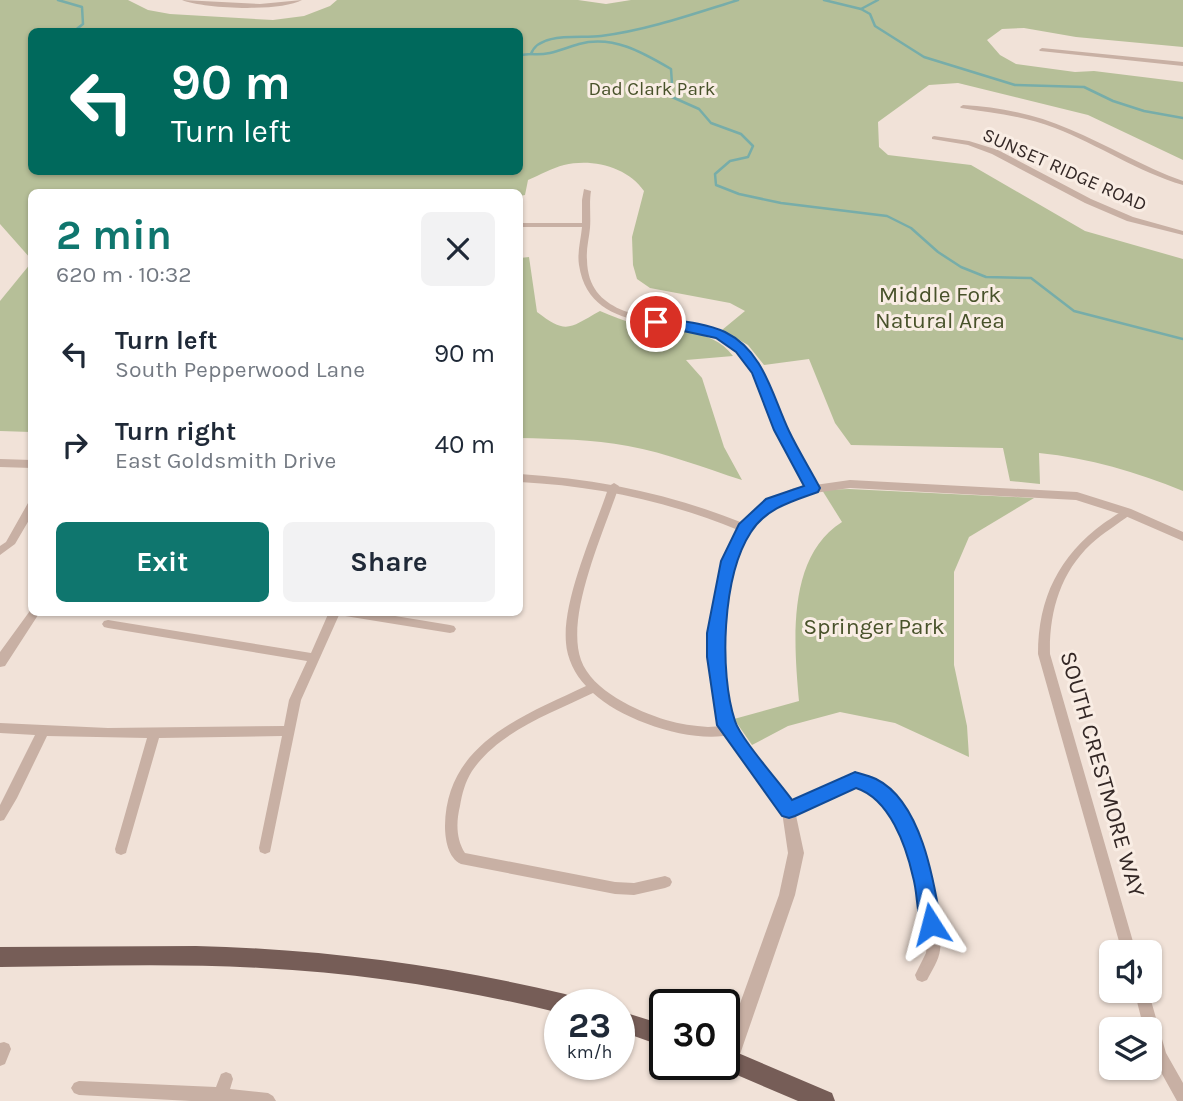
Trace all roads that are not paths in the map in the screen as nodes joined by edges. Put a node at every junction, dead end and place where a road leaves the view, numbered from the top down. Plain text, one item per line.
1 (185, 0) edge
2 (299, 0) edge
3 (1042, 50) dead end
4 (1183, 64) edge
5 (963, 107) dead end
6 (933, 138) dead end
7 (1183, 183) edge
8 (587, 191) dead end
9 (523, 225) edge
10 (587, 225) junction
11 (1183, 233) edge
12 (0, 463) edge
13 (28, 464) edge
14 (523, 478) edge
15 (614, 486) junction
16 (813, 488) junction
17 (28, 512) edge
18 (1126, 512) junction
19 (745, 528) junction
20 (1183, 537) edge
21 (0, 551) edge
22 (31, 616) edge
23 (333, 616) edge
24 (367, 616) edge
25 (108, 624) dead end
26 (450, 629) dead end
27 (314, 658) junction
28 (0, 662) edge
29 (593, 688) junction
30 (0, 727) edge
31 (43, 731) junction
32 (730, 731) junction
33 (289, 732) junction
34 (154, 733) junction
35 (789, 810) junction
36 (0, 816) edge
37 (265, 848) dead end
38 (121, 849) dead end
39 (665, 882) dead end
40 (1126, 940) edge
41 (0, 957) edge
42 (922, 975) dead end
43 (544, 999) edge
44 (1144, 1003) edge
45 (740, 1023) edge
46 (740, 1065) edge
47 (226, 1079) dead end
48 (79, 1088) dead end
49 (1183, 1097) edge
50 (220, 1098) edge
51 (268, 1101) edge
52 (824, 1101) edge

1 - 2 street
3 - 4 street
5 - 7 street
6 - 11 street, SUNSET RIDGE ROAD
8 - 10 street
9 - 10 street
10 - 16 street
12 - 13 street
14 - 15 street
15 - 19 street
15 - 29 street
16 - 18 street
16 - 19 street
17 - 21 street
18 - 20 street
18 - 40 street, SOUTH CRESTMORE WAY
19 - 32 street
22 - 28 street
23 - 27 street
24 - 26 street
25 - 27 street
27 - 33 street
29 - 32 street
29 - 39 street
30 - 31 street
31 - 34 street
31 - 36 street
32 - 35 street
33 - 34 street
33 - 37 street
34 - 38 street
35 - 42 street
35 - 45 street
41 - 43 main road
44 - 49 street
46 - 52 main road
47 - 50 street
48 - 50 street
50 - 51 street

